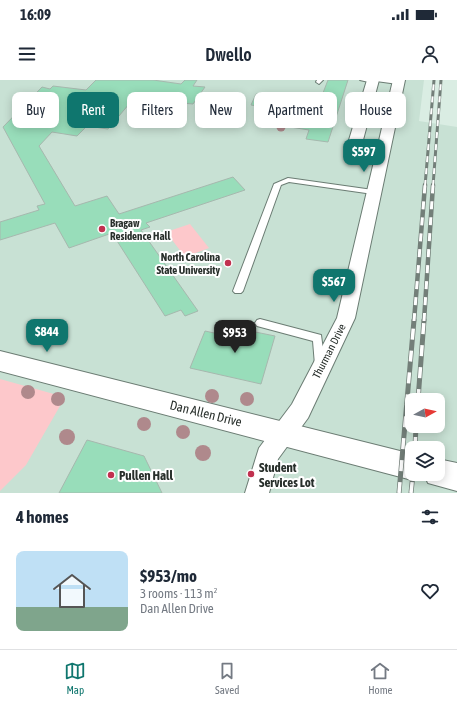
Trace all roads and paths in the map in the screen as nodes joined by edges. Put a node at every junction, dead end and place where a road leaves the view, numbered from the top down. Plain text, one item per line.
1 (372, 80) edge
2 (398, 81) edge
3 (384, 150) junction
4 (373, 192) junction
5 (238, 291) dead end
6 (260, 323) dead end
7 (0, 361) edge
8 (320, 368) junction
9 (284, 433) junction
10 (405, 464) edge
11 (445, 474) edge
12 (457, 477) edge
13 (257, 493) edge

1 - 2 lane
1 - 3 street
2 - 3 street, Thurman Drive
3 - 4 street, Thurman Drive
4 - 5 lane
4 - 8 street, Thurman Drive
6 - 8 lane
7 - 9 street, Dan Allen Drive
8 - 9 street, Thurman Drive
9 - 10 street, Dan Allen Drive
9 - 13 street, Thurman Drive
11 - 12 street

